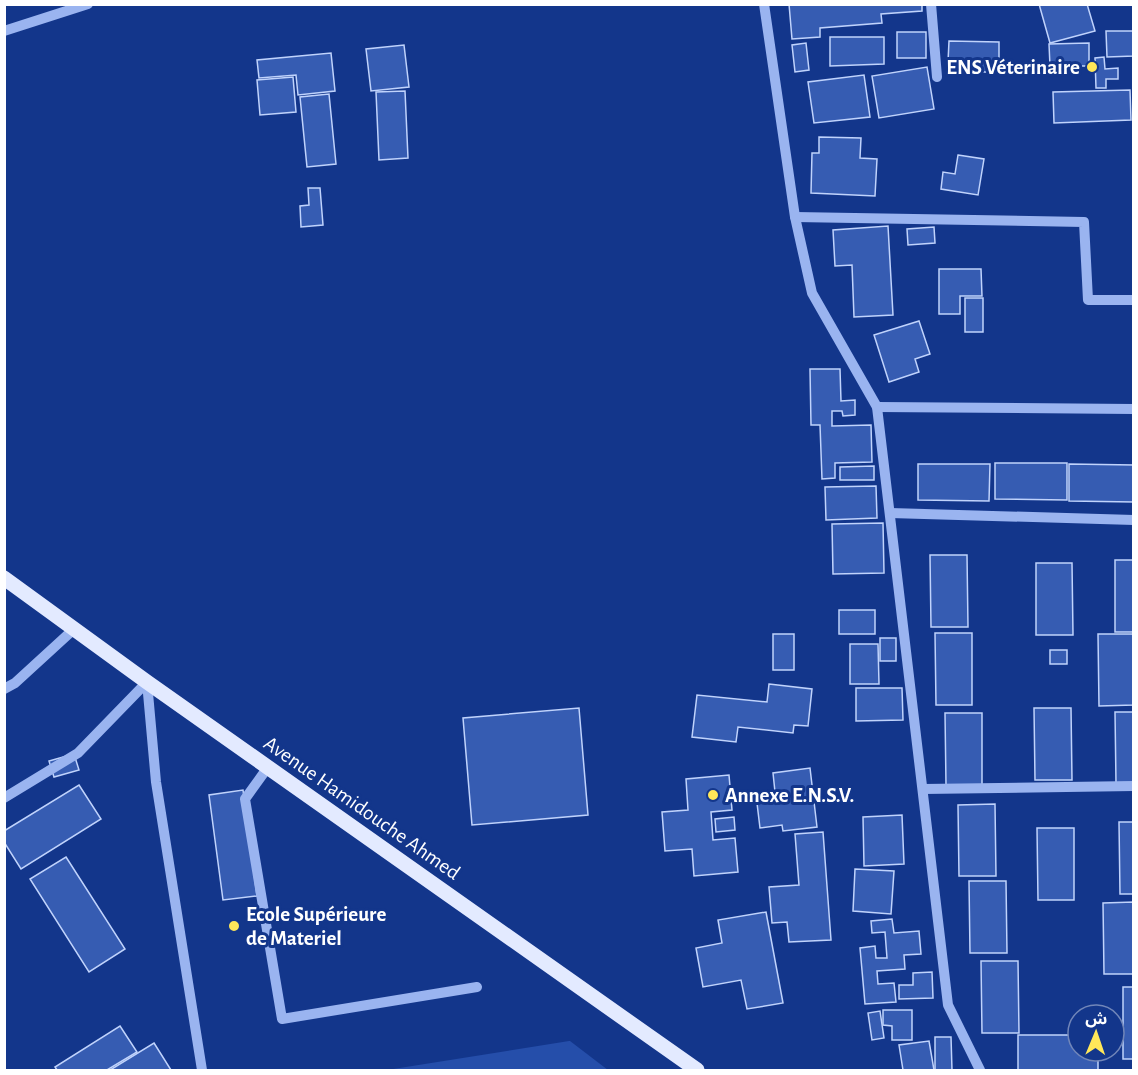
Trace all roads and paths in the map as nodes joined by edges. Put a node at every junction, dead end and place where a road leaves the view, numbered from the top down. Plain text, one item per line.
1 (88, 4) edge
2 (764, 4) edge
3 (931, 4) edge
4 (4, 31) edge
5 (937, 76) dead end
6 (795, 217) junction
7 (1134, 300) edge
8 (877, 407) junction
9 (1134, 410) edge
10 (890, 513) junction
11 (1134, 520) edge
12 (4, 578) edge
13 (74, 629) junction
14 (147, 682) junction
15 (4, 689) edge
16 (268, 767) junction
17 (1134, 786) edge
18 (923, 789) junction
19 (4, 798) edge
20 (477, 987) dead end
21 (201, 1071) edge
22 (697, 1071) edge
23 (980, 1071) edge

1 - 4 street
2 - 6 street
3 - 5 street
6 - 7 street
6 - 8 street
8 - 9 street
8 - 10 street
10 - 11 street
10 - 18 street
12 - 13 main road, Avenue Hamidouche Ahmed
13 - 14 main road, Avenue Hamidouche Ahmed
13 - 15 street
14 - 16 main road, Avenue Hamidouche Ahmed
14 - 19 street
14 - 21 street
16 - 20 street
16 - 22 main road, Avenue Hamidouche Ahmed
17 - 18 street
18 - 23 street

